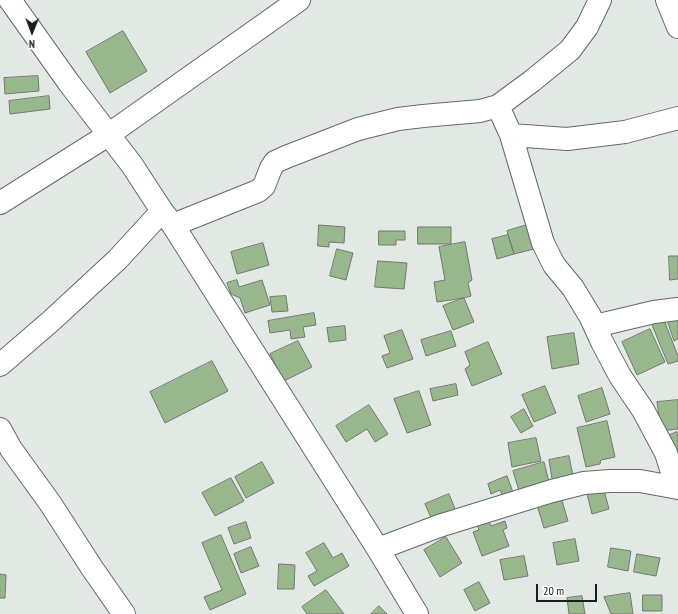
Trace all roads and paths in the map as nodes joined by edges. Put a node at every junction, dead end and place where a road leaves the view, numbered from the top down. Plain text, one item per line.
1 (10, 0) edge
2 (299, 0) edge
3 (600, 0) edge
4 (667, 0) edge
5 (678, 27) edge
6 (498, 106) junction
7 (678, 118) edge
8 (108, 134) junction
9 (511, 135) junction
10 (0, 203) edge
11 (167, 218) junction
12 (678, 309) edge
13 (594, 326) junction
14 (0, 365) edge
15 (0, 429) edge
16 (6, 454) edge
17 (678, 488) edge
18 (378, 549) junction
19 (124, 614) edge
20 (417, 614) edge

1 - 8 street
2 - 8 street
3 - 6 street
4 - 5 street
6 - 9 street
6 - 11 street
7 - 9 street
8 - 10 street
8 - 11 street
9 - 13 street
11 - 14 street
11 - 18 street
12 - 13 street
13 - 17 street
15 - 16 street
16 - 19 street
17 - 18 street
18 - 20 street

